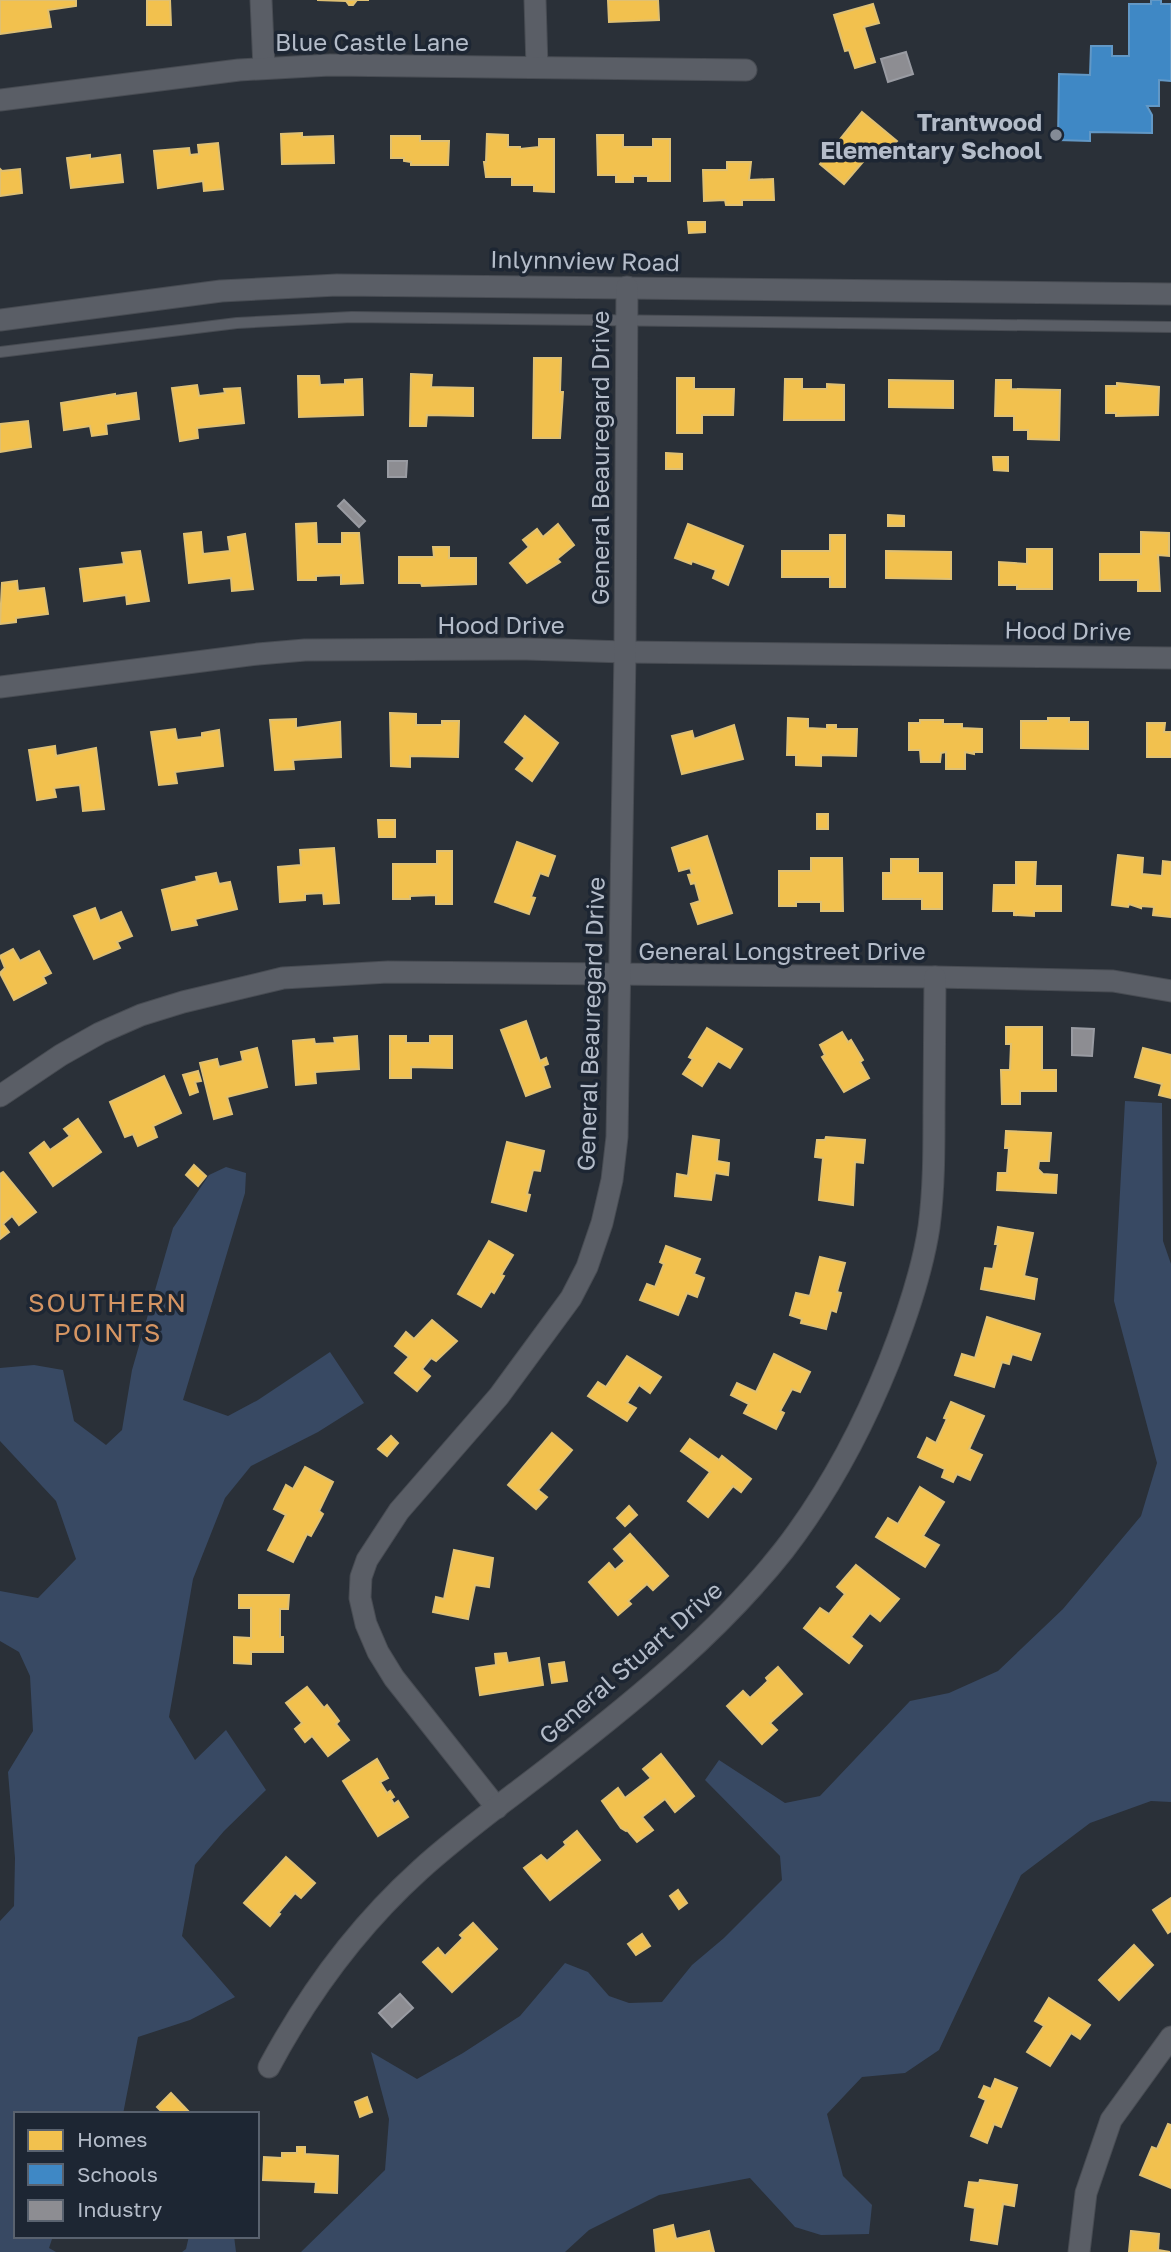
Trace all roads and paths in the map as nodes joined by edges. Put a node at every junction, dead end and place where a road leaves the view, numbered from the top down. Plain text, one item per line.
1 (261, 0) edge
2 (535, 0) edge
3 (264, 68) junction
4 (537, 68) junction
5 (746, 70) dead end
6 (0, 100) edge
7 (626, 288) junction
8 (1171, 294) edge
9 (626, 319) junction
10 (0, 320) edge
11 (1171, 327) edge
12 (0, 352) edge
13 (625, 652) junction
14 (1171, 658) edge
15 (0, 687) edge
16 (620, 975) junction
17 (935, 977) junction
18 (1171, 991) edge
19 (0, 1096) edge
20 (497, 1808) junction
21 (1171, 2037) edge
22 (269, 2067) dead end
23 (1079, 2252) edge

1 - 3 street
2 - 4 street
3 - 4 street, Blue Castle Lane
3 - 6 street, Blue Castle Lane
4 - 5 street, Blue Castle Lane
7 - 8 street, Inlynnview Road
7 - 9 street, General Beauregard Drive
7 - 10 street, Inlynnview Road
9 - 11 lane
9 - 12 lane
9 - 13 street, General Beauregard Drive
13 - 14 street, Hood Drive
13 - 15 street, Hood Drive
13 - 16 street, General Beauregard Drive
16 - 17 street, General Longstreet Drive
16 - 19 street, General Longstreet Drive
16 - 20 street, General Beauregard Drive
17 - 18 street, General Longstreet Drive
17 - 20 street, General Stuart Drive
20 - 22 street, General Stuart Drive
21 - 23 street

